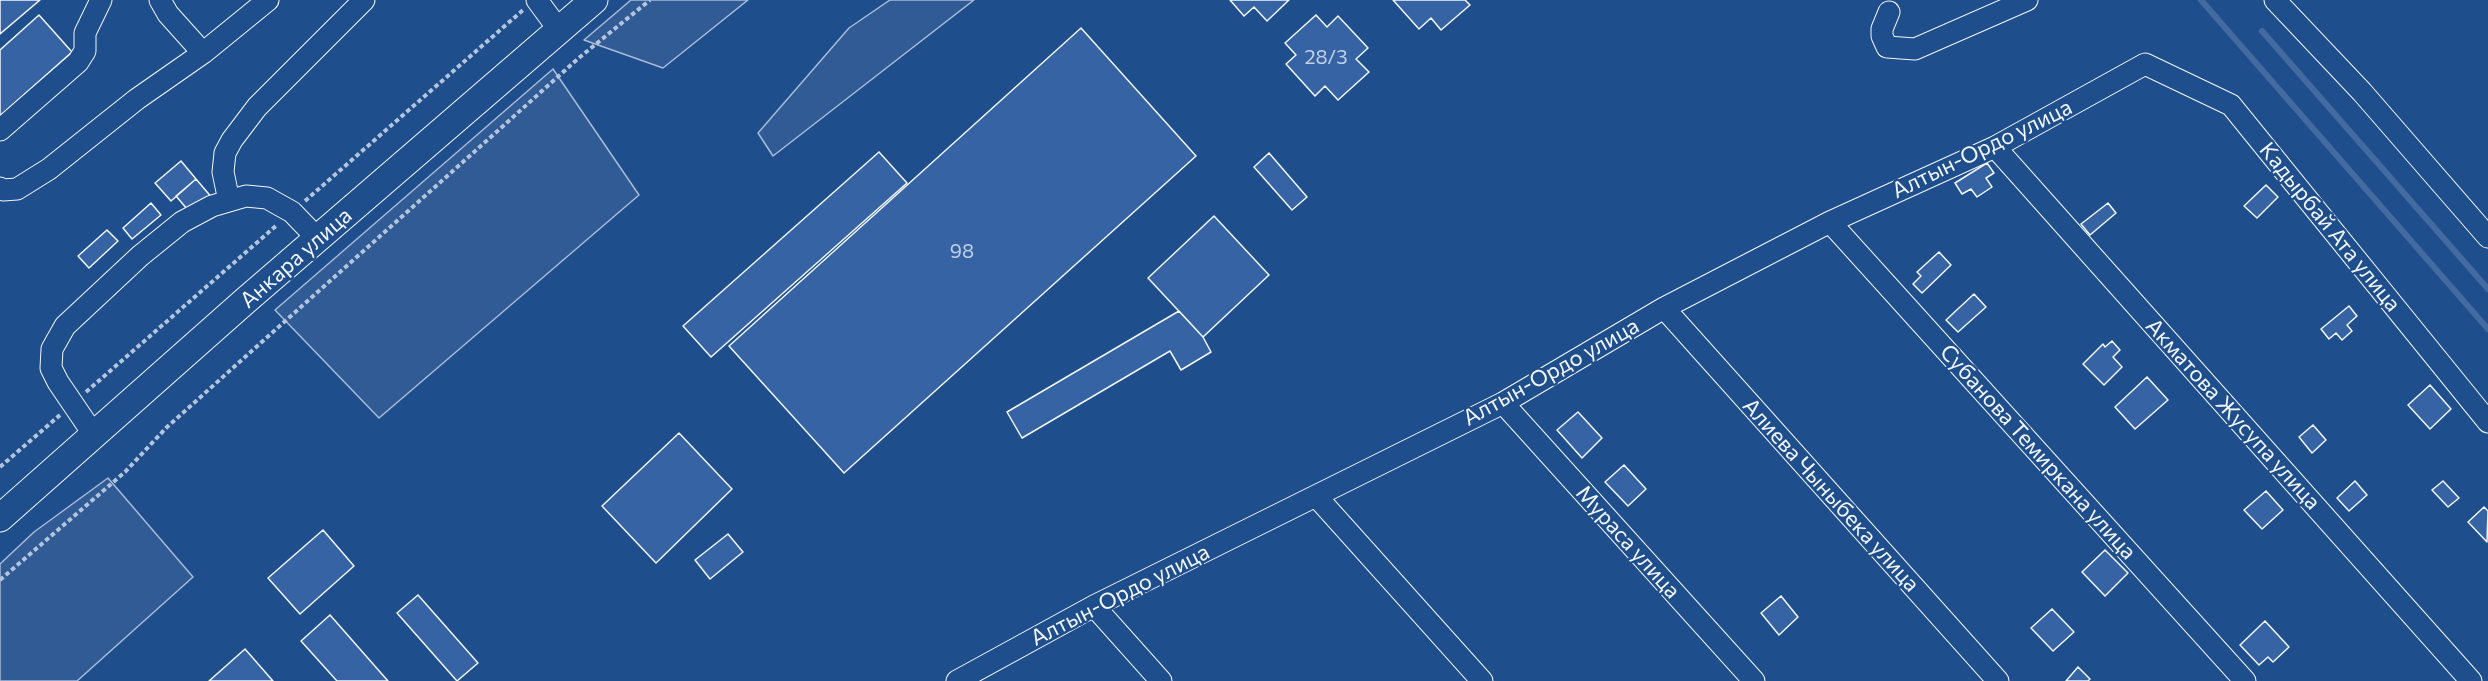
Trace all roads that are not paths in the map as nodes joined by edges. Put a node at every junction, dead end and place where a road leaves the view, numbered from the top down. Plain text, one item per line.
1 (101, 0) edge
2 (160, 0) edge
3 (268, 0) edge
4 (364, 0) edge
5 (594, 0) edge
6 (2026, 0) edge
7 (2275, 0) edge
8 (532, 4) edge
9 (1889, 12) dead end
10 (559, 30) junction
11 (203, 53) junction
12 (2145, 64) joint
13 (0, 130) edge
14 (1995, 147) junction
15 (0, 188) edge
16 (230, 201) junction
17 (1830, 222) junction
18 (2488, 237) edge
19 (318, 239) junction
20 (1664, 309) junction
21 (1503, 403) junction
22 (2488, 423) edge
23 (94, 435) junction
24 (1316, 496) junction
25 (0, 518) edge
26 (1094, 606) junction
27 (957, 681) edge
28 (1161, 681) edge
29 (1482, 681) edge
30 (1754, 681) edge
31 (1998, 681) edge
32 (2246, 681) edge
33 (2471, 681) edge

1 - 13 street
2 - 11 street
3 - 11 street
4 - 16 street
5 - 10 main road, Анкара улица
6 - 9 street
7 - 18 street
8 - 10 street
10 - 19 main road, Анкара улица
11 - 15 street
12 - 14 street, Алтын-Ордо улица
12 - 22 street, Кадырбай Ата улица
14 - 17 street, Алтын-Ордо улица
14 - 33 street, Акматова Жусупа улица
16 - 19 street
16 - 23 street
17 - 20 street, Алтын-Ордо улица
17 - 32 street, Субанова Темиркана улица
19 - 23 main road, Анкара улица
20 - 21 street, Алтын-Ордо улица
20 - 31 street, Алиева Чыныбека улица
21 - 24 street, Алтын-Ордо улица
21 - 30 street, Мураса улица
23 - 25 main road, Анкара улица
24 - 26 street, Алтын-Ордо улица
24 - 29 street
26 - 27 street, Алтын-Ордо улица
26 - 28 street

